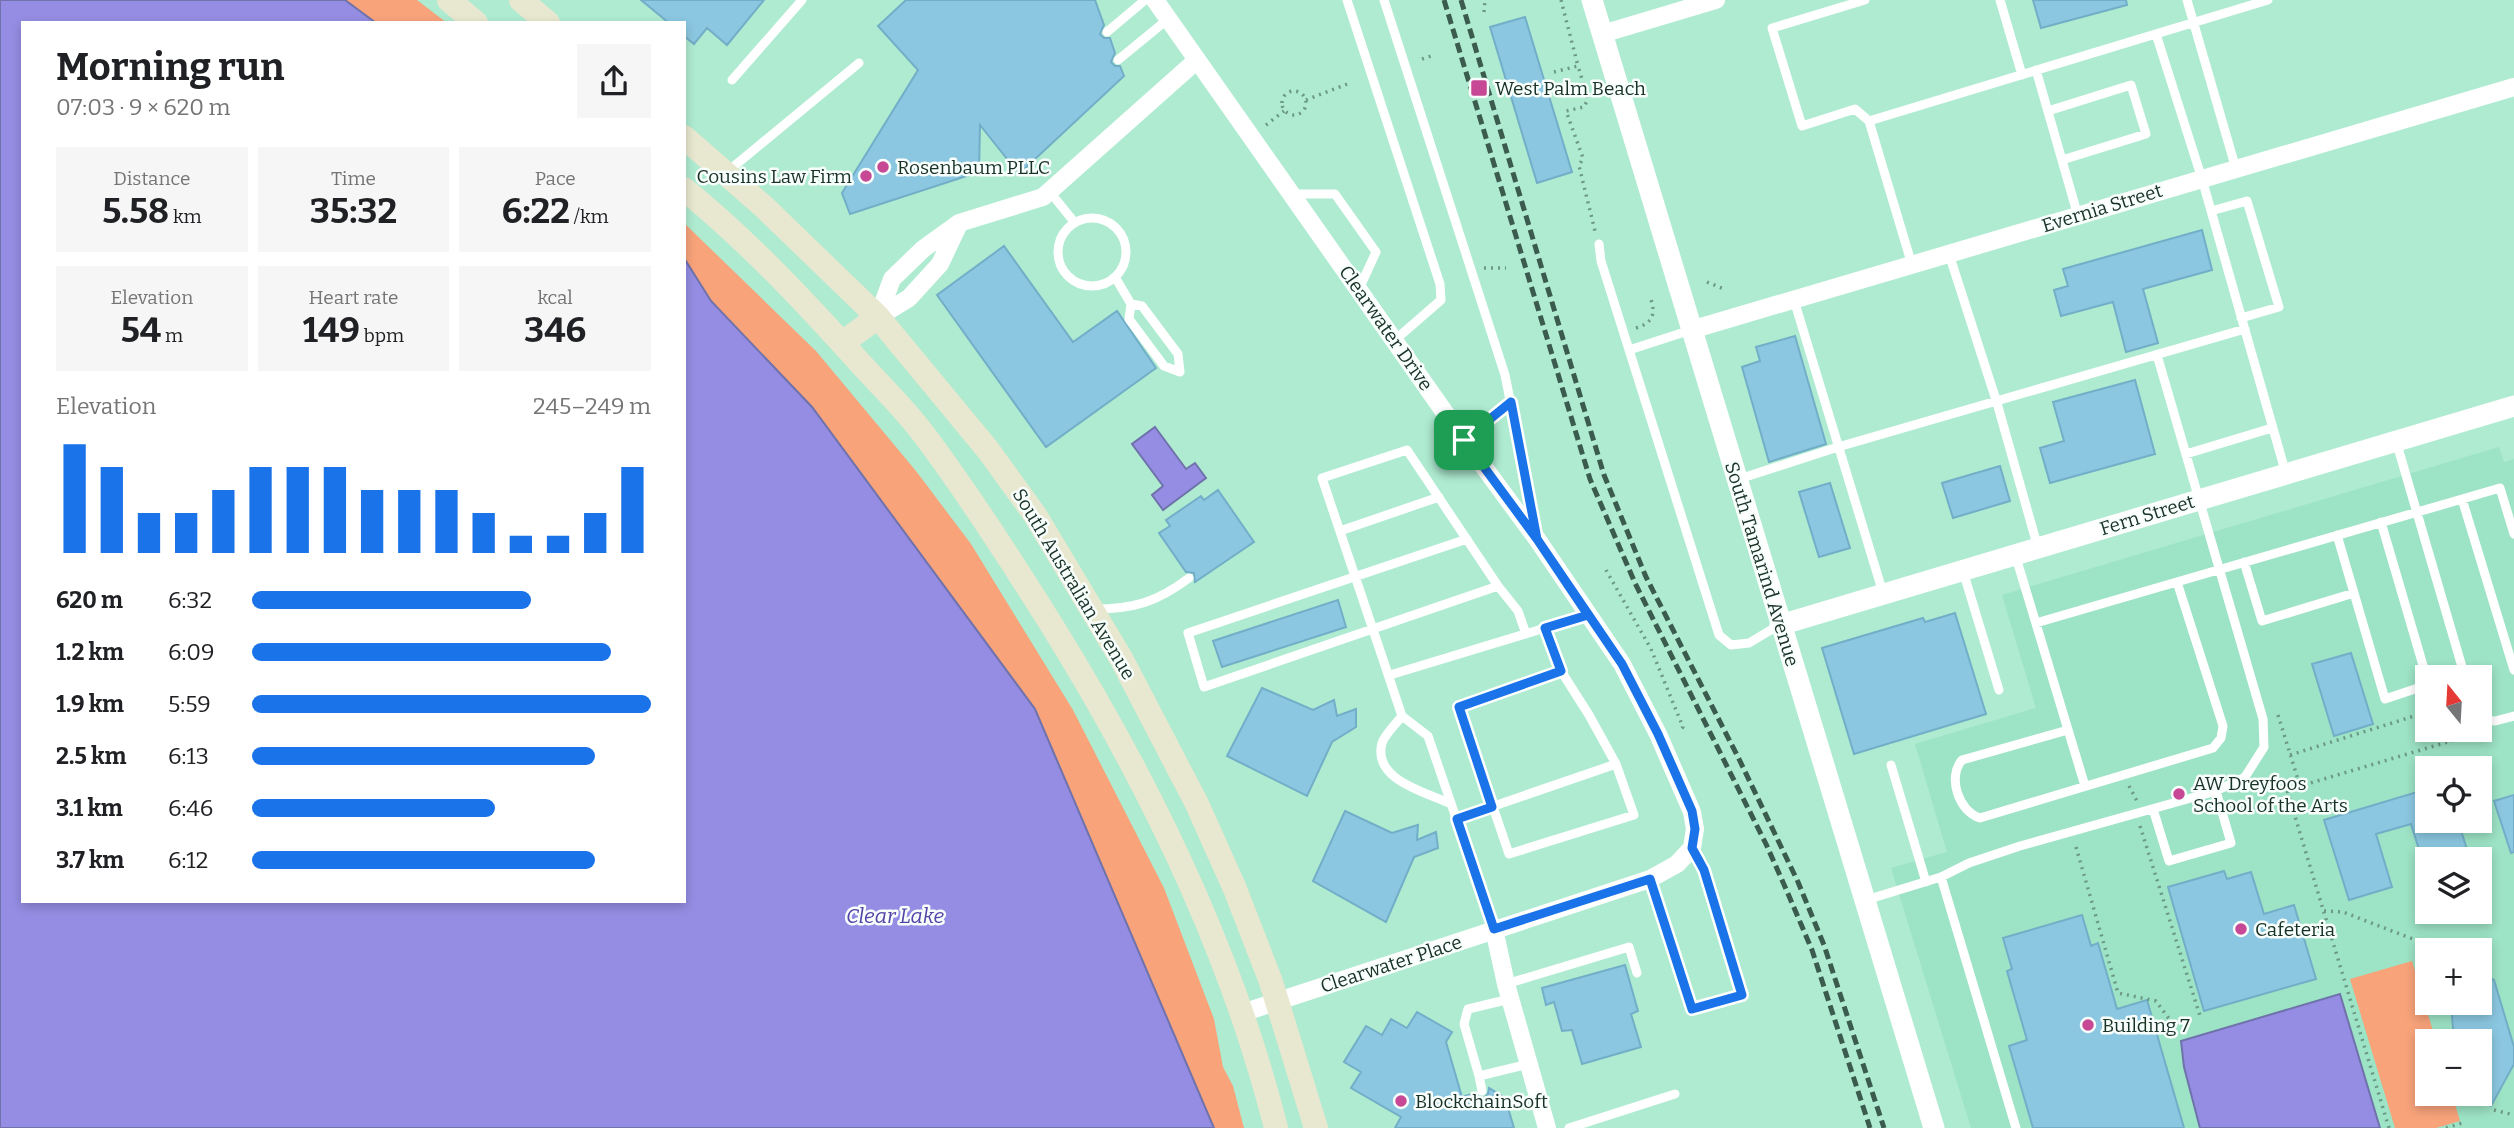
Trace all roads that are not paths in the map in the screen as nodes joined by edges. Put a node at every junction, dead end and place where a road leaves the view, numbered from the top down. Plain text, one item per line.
1 (449, 0) edge
2 (521, 0) edge
3 (802, 0) edge
4 (1144, 0) edge
5 (1155, 0) edge
6 (1347, 0) edge
7 (1384, 0) edge
8 (1592, 0) edge
9 (1716, 0) edge
10 (1865, 0) edge
11 (2000, 0) edge
12 (2187, 0) edge
13 (2268, 0) edge
14 (1168, 19) junction
15 (473, 21) edge
16 (546, 21) edge
17 (2193, 23) junction
18 (1107, 32) dead end
19 (1602, 34) junction
20 (2156, 34) junction
21 (1118, 60) dead end
22 (1197, 60) junction
23 (859, 63) dead end
24 (2036, 70) junction
25 (2022, 75) junction
26 (732, 80) dead end
27 (2514, 87) edge
28 (2048, 111) junction
29 (1868, 121) junction
30 (686, 139) edge
31 (2062, 160) junction
32 (2236, 169) junction
33 (725, 173) junction
34 (2202, 179) junction
35 (686, 191) edge
36 (1050, 192) junction
37 (1292, 194) junction
38 (2211, 211) junction
39 (2078, 216) junction
40 (959, 223) junction
41 (1075, 223) junction
42 (1599, 244) road end
43 (1949, 254) junction
44 (1912, 265) junction
45 (1115, 277) junction
46 (1359, 289) junction
47 (1794, 300) junction
48 (1131, 304) junction
49 (878, 317) junction
50 (2241, 318) junction
51 (2245, 329) junction
52 (1691, 330) junction
53 (1163, 335) junction
54 (1395, 340) junction
55 (842, 343) junction
56 (1149, 346) junction
57 (1629, 350) junction
58 (2157, 355) junction
59 (1511, 402) junction
60 (1997, 403) junction
61 (2514, 406) edge
62 (2273, 428) junction
63 (1464, 440) junction
64 (2396, 441) junction
65 (1838, 447) junction
66 (2186, 454) junction
67 (2286, 474) junction
68 (1736, 480) junction
69 (1439, 497) junction
70 (2199, 499) junction
71 (2462, 499) junction
72 (2417, 512) junction
73 (2381, 522) junction
74 (1340, 530) junction
75 (2514, 534) edge
76 (2337, 535) junction
77 (1467, 539) junction
78 (1537, 539) junction
79 (2038, 548) junction
80 (2015, 554) junction
81 (2244, 562) junction
82 (1963, 570) junction
83 (2219, 570) junction
84 (1355, 576) junction
85 (1189, 578) dead end
86 (2177, 582) junction
87 (1498, 586) junction
88 (2354, 593) junction
89 (1883, 594) junction
90 (1091, 609) junction
91 (1588, 615) junction
92 (2036, 623) junction
93 (1780, 625) junction
94 (1545, 628) junction
95 (1373, 630) junction
96 (1526, 634) junction
97 (2423, 665) edge
98 (2462, 665) edge
99 (2514, 670) edge
100 (1561, 671) junction
101 (1390, 675) junction
102 (2415, 689) edge
103 (1999, 690) dead end
104 (1402, 716) junction
105 (2514, 716) edge
106 (2492, 721) edge
107 (2068, 730) junction
108 (1616, 764) junction
109 (1891, 765) dead end
110 (2085, 786) junction
111 (2216, 791) junction
112 (1451, 804) junction
113 (1492, 807) junction
114 (2153, 809) junction
115 (1457, 819) junction
116 (1692, 848) junction
117 (1941, 877) junction
118 (1650, 879) junction
119 (1926, 882) junction
120 (1864, 900) junction
121 (1494, 929) junction
122 (1637, 973) dead end
123 (1508, 991) junction
124 (1278, 1002) junction
125 (1242, 1013) junction
126 (1529, 1064) junction
127 (1479, 1076) junction
128 (1482, 1090) dead end
129 (1675, 1094) dead end
130 (1276, 1128) edge
131 (1316, 1128) edge
132 (1547, 1128) edge
133 (1569, 1128) edge
134 (1934, 1128) edge
135 (2016, 1128) edge

1 - 15 main road
2 - 16 main road
3 - 26 lane
4 - 18 lane
5 - 14 street, Clearwater Drive
6 - 54 lane
7 - 59 lane
8 - 19 street, South Tamarind Avenue
9 - 19 street
10 - 29 lane
11 - 25 lane
12 - 17 lane
13 - 17 lane
14 - 21 lane
14 - 22 street, Clearwater Drive
17 - 20 lane
17 - 32 lane
19 - 52 street, South Tamarind Avenue
20 - 24 lane
20 - 34 lane
22 - 36 street
22 - 37 street, Clearwater Drive
23 - 33 lane
24 - 25 lane
24 - 28 lane
25 - 29 lane
27 - 32 street, Evernia Street
28 - 31 lane
28 - 31 lane
29 - 44 lane
30 - 33 main road, South Australian Avenue
31 - 39 lane
32 - 34 street, Evernia Street
33 - 49 main road, South Australian Avenue
34 - 38 lane
34 - 39 street, Evernia Street
35 - 55 main road, South Australian Avenue
36 - 40 street
36 - 41 lane
37 - 46 street, Clearwater Drive
37 - 46 lane
38 - 50 lane
38 - 50 lane
39 - 43 street, Evernia Street
40 - 49 street
40 - 49 street
41 - 45 lane
41 - 45 lane
42 - 57 lane
43 - 44 street, Evernia Street
43 - 60 lane
44 - 47 street, Evernia Street
45 - 48 lane
46 - 54 street, Clearwater Drive
47 - 52 street, Evernia Street
47 - 65 lane
48 - 53 lane
48 - 56 lane
49 - 55 main road
49 - 90 main road, South Australian Avenue
50 - 51 lane
51 - 58 lane
51 - 62 lane
52 - 57 lane
52 - 68 street, South Tamarind Avenue
53 - 56 lane
53 - 56 lane
54 - 63 street, Clearwater Drive
55 - 125 main road, South Australian Avenue
57 - 93 lane
58 - 60 lane
58 - 66 lane
59 - 63 lane
59 - 78 lane
60 - 65 lane
60 - 79 lane
61 - 64 street, Fern Street
62 - 66 lane
62 - 67 lane
63 - 78 street, Clearwater Drive
64 - 67 street, Fern Street
64 - 72 lane
65 - 68 lane
65 - 89 lane
66 - 70 lane
67 - 70 street, Fern Street
68 - 93 street, South Tamarind Avenue
69 - 74 lane
69 - 74 lane
69 - 77 lane
70 - 79 street, Fern Street
70 - 83 lane
71 - 72 lane
71 - 75 lane
71 - 99 lane
72 - 73 lane
72 - 98 lane
73 - 76 lane
73 - 97 lane
74 - 84 lane
76 - 81 lane
76 - 88 lane
77 - 84 lane
77 - 87 lane
78 - 91 street, Clearwater Drive
79 - 80 street, Fern Street
80 - 82 street, Fern Street
80 - 92 lane
81 - 83 lane
81 - 88 lane
82 - 89 street, Fern Street
82 - 103 lane
83 - 86 lane
83 - 111 lane
84 - 95 lane
84 - 95 lane
85 - 90 lane
86 - 92 lane
86 - 110 lane
87 - 95 lane
87 - 96 lane
88 - 102 lane
89 - 93 street, Fern Street
90 - 124 main road, South Australian Avenue
91 - 94 lane
91 - 116 street, Clearwater Drive
92 - 107 lane
93 - 120 street, South Tamarind Avenue
94 - 96 lane
94 - 100 lane
95 - 101 lane
96 - 101 lane
100 - 108 lane
100 - 113 lane
101 - 104 lane
104 - 112 lane
104 - 112 lane
105 - 106 lane
107 - 110 lane
107 - 110 lane
108 - 113 lane
108 - 113 lane
109 - 119 lane
111 - 114 lane
111 - 114 lane
112 - 115 lane
113 - 115 lane
114 - 117 lane
115 - 121 lane
116 - 118 street, Clearwater Place
116 - 118 lane
117 - 119 lane
117 - 135 lane
118 - 121 street, Clearwater Place
119 - 120 lane
120 - 134 street, South Tamarind Avenue
121 - 123 street
121 - 124 street, Clearwater Place
122 - 123 lane
123 - 126 street
123 - 127 lane
124 - 125 street, Clearwater Place
124 - 131 main road, South Australian Avenue
125 - 130 main road, South Australian Avenue
126 - 127 lane
126 - 132 street
127 - 128 lane
129 - 133 lane

